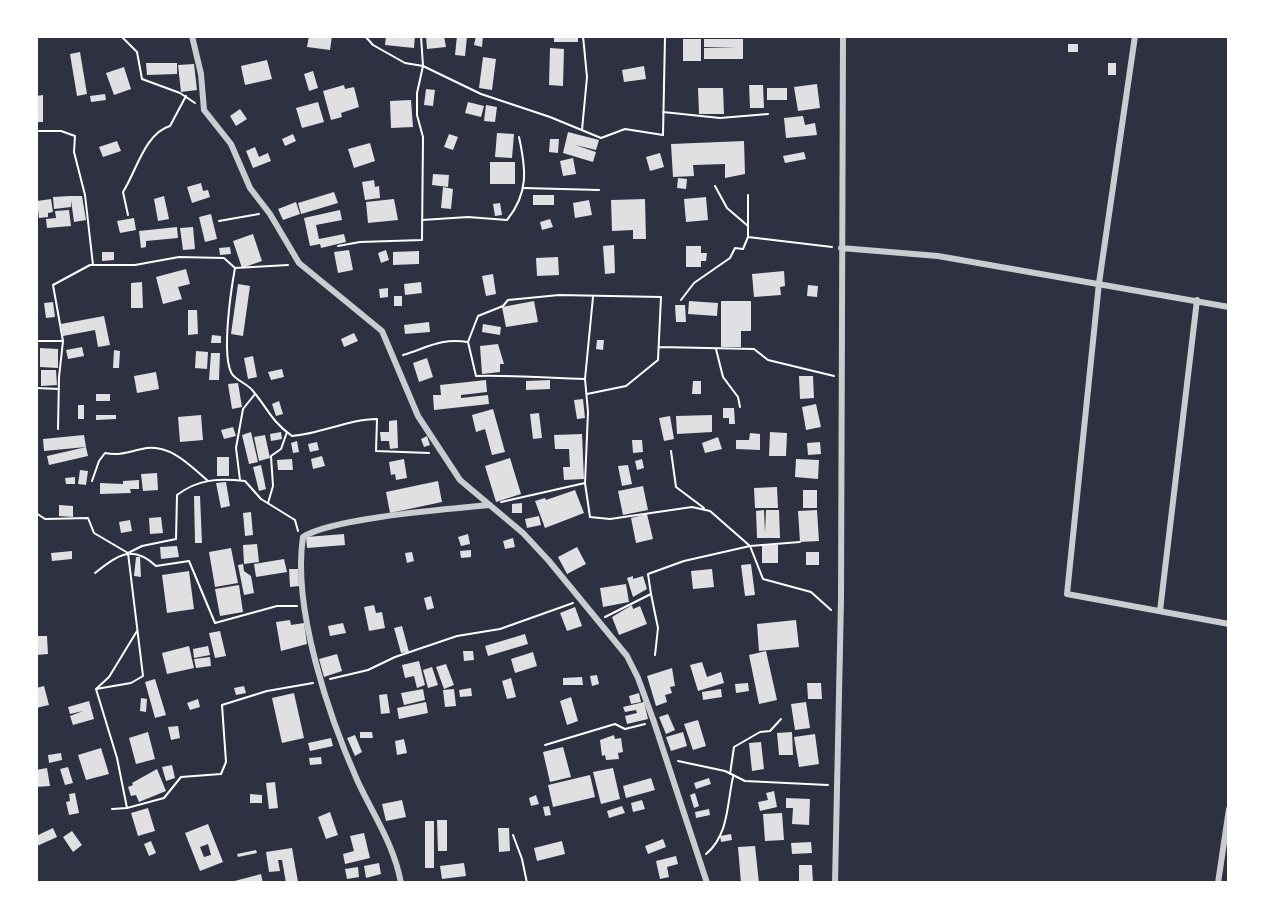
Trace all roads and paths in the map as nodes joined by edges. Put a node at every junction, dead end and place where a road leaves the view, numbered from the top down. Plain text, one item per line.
1 (121, 36) edge
2 (192, 36) edge
3 (365, 36) edge
4 (421, 36) edge
5 (583, 36) edge
6 (665, 36) edge
7 (843, 36) edge
8 (1135, 36) edge
9 (423, 66) junction
10 (186, 96) junction
11 (204, 110) junction
12 (663, 112) junction
13 (768, 114) dead end
14 (582, 130) junction
15 (36, 131) edge
16 (519, 137) dead end
17 (715, 186) dead end
18 (524, 188) junction
19 (599, 190) dead end
20 (748, 195) dead end
21 (270, 214) junction
22 (128, 215) dead end
23 (219, 220) dead end
24 (422, 220) junction
25 (748, 226) junction
26 (748, 237) junction
27 (339, 246) dead end
28 (841, 248) junction
29 (299, 262) junction
30 (93, 265) junction
31 (235, 268) junction
32 (1099, 283) junction
33 (593, 297) junction
34 (681, 300) dead end
35 (1197, 300) junction
36 (1229, 307) edge
37 (36, 341) edge
38 (63, 342) junction
39 (468, 342) junction
40 (659, 346) junction
41 (716, 349) junction
42 (395, 357) junction
43 (841, 378) junction
44 (585, 379) junction
45 (36, 388) edge
46 (59, 389) junction
47 (255, 394) junction
48 (587, 394) junction
49 (740, 406) dead end
50 (58, 429) dead end
51 (286, 432) junction
52 (670, 451) dead end
53 (441, 454) junction
54 (208, 480) junction
55 (240, 480) junction
56 (92, 481) dead end
57 (585, 483) junction
58 (268, 503) junction
59 (490, 505) junction
60 (706, 510) junction
61 (36, 513) edge
62 (800, 542) dead end
63 (302, 545) junction
64 (750, 546) junction
65 (128, 553) junction
66 (95, 573) dead end
67 (651, 594) junction
68 (581, 599) junction
69 (306, 606) junction
70 (1160, 611) junction
71 (840, 619) junction
72 (597, 621) junction
73 (1229, 624) edge
74 (137, 630) junction
75 (655, 655) dead end
76 (322, 681) junction
77 (96, 689) junction
78 (781, 719) dead end
79 (654, 722) junction
80 (545, 745) dead end
81 (666, 758) junction
82 (732, 775) junction
83 (837, 786) junction
84 (127, 808) junction
85 (112, 809) dead end
86 (1229, 809) edge
87 (513, 835) dead end
88 (700, 860) junction
89 (401, 883) edge
90 (527, 883) edge
91 (707, 883) edge
92 (835, 883) edge
93 (1218, 883) edge

1 - 10 path
2 - 11 street
3 - 9 path
4 - 9 path
5 - 14 path
6 - 12 path
7 - 28 street
8 - 32 street
9 - 14 path
9 - 24 path
10 - 11 path
10 - 22 path
11 - 21 street
12 - 13 path
12 - 14 path
15 - 30 path
16 - 18 path
17 - 25 path
18 - 19 path
18 - 24 path
20 - 25 path
21 - 23 path
21 - 29 street
24 - 27 path
25 - 26 path
26 - 28 path
26 - 34 path
28 - 32 street
28 - 43 street
29 - 31 path
29 - 42 street
30 - 31 path
30 - 38 path
31 - 47 path
32 - 35 street
32 - 70 street
33 - 39 path
33 - 40 path
33 - 44 path
35 - 36 street
35 - 70 street
37 - 38 path
38 - 46 path
39 - 42 path
39 - 44 path
40 - 41 path
40 - 48 path
41 - 43 path
41 - 49 path
42 - 53 street
43 - 71 street
44 - 48 path
45 - 46 path
46 - 50 path
47 - 51 path
47 - 55 path
48 - 57 path
51 - 53 path
51 - 58 path
52 - 60 path
53 - 59 street
54 - 55 path
54 - 56 path
54 - 65 path
55 - 58 path
57 - 59 path
57 - 60 path
58 - 63 path
59 - 63 street
59 - 68 street
60 - 64 path
61 - 65 path
62 - 64 path
63 - 69 street
64 - 67 path
64 - 71 path
65 - 66 path
65 - 69 path
65 - 74 path
67 - 72 path
67 - 75 path
68 - 72 street
68 - 76 path
69 - 76 street
70 - 73 street
71 - 83 street
72 - 79 street
74 - 77 path
74 - 77 path
76 - 84 path
76 - 89 street
77 - 84 path
78 - 82 path
79 - 80 path
79 - 81 street
81 - 82 path
81 - 88 street
82 - 83 path
82 - 88 path
83 - 92 street
84 - 85 path
86 - 93 street
87 - 90 path
88 - 91 street

